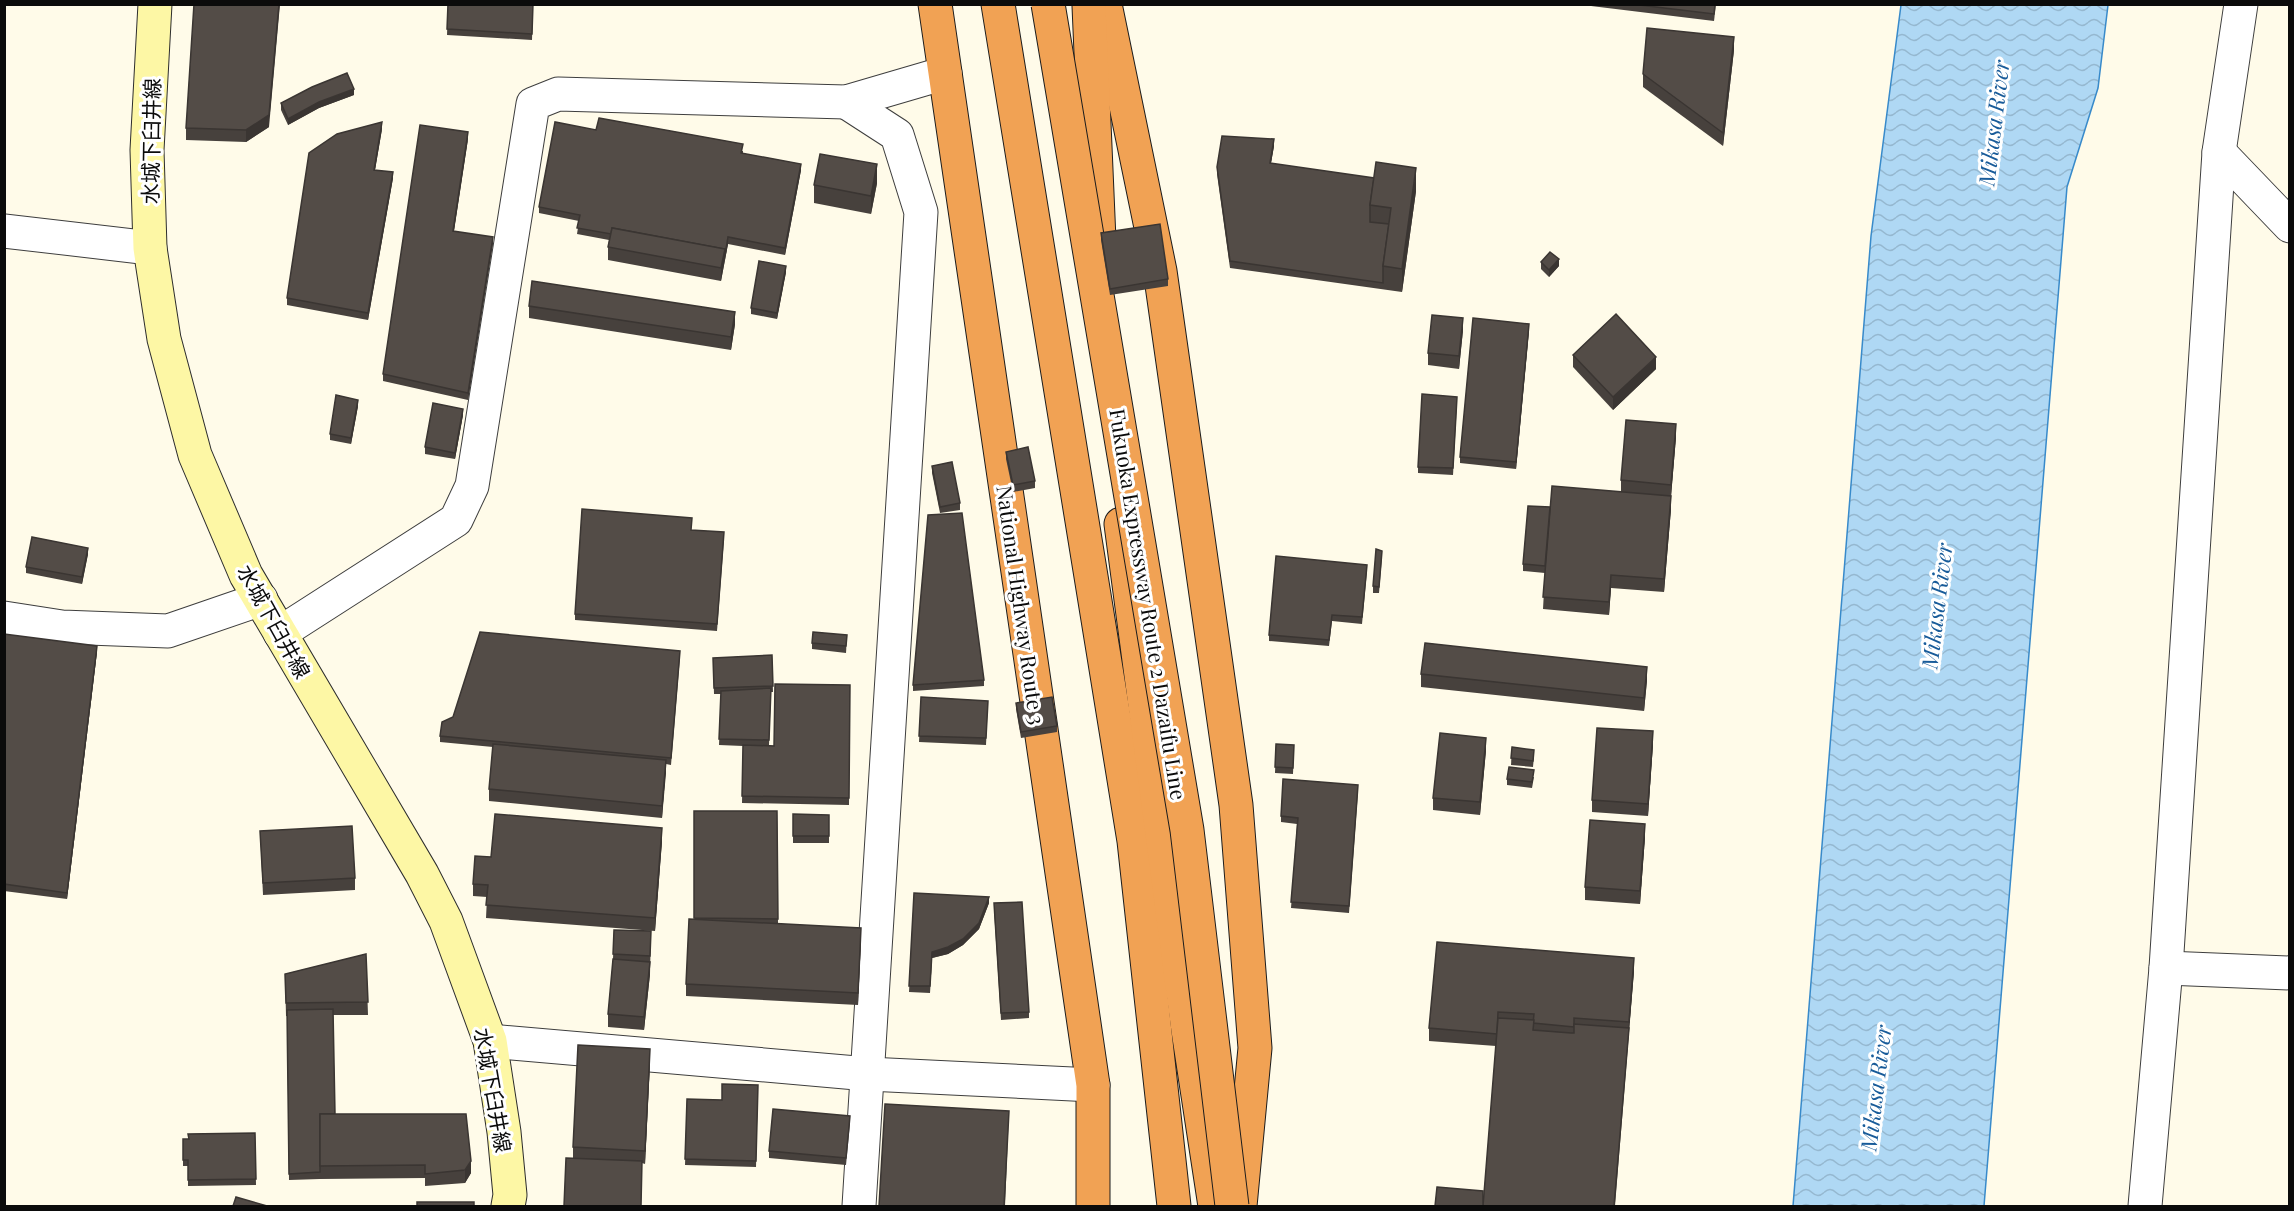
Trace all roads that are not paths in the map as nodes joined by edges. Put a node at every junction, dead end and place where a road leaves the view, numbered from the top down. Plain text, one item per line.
1 (155, 4) edge
2 (935, 4) edge
3 (998, 4) edge
4 (1048, 4) edge
5 (1089, 4) edge
6 (1105, 4) edge
7 (2241, 4) edge
8 (945, 73) junction
9 (846, 102) junction
10 (2219, 152) junction
11 (2289, 226) edge
12 (4, 231) edge
13 (150, 248) junction
14 (261, 599) junction
15 (4, 618) edge
16 (280, 633) junction
17 (2166, 968) junction
18 (2289, 973) edge
19 (490, 1041) junction
20 (868, 1074) junction
21 (1093, 1085) junction
22 (508, 1206) edge
23 (859, 1206) edge
24 (1093, 1206) edge
25 (1174, 1206) edge
26 (1215, 1206) edge
27 (1232, 1206) edge
28 (1240, 1206) edge
29 (2145, 1206) edge

1 - 13 main road, 水城下臼井線
2 - 8 highway, National Highway Route 3
3 - 25 highway
4 - 27 highway, Fukuoka Expressway Route 2 Dazaifu Line, bridge
5 - 26 highway
6 - 28 highway
7 - 10 street
8 - 9 street
8 - 21 highway, National Highway Route 3
9 - 16 street
9 - 20 street
10 - 11 street
10 - 17 street
12 - 13 street
13 - 14 main road, 水城下臼井線
14 - 15 street
14 - 16 main road, 水城下臼井線
16 - 19 main road, 水城下臼井線
17 - 18 street
17 - 29 street
19 - 20 street
19 - 22 main road, 水城下臼井線
20 - 21 street
20 - 23 street
21 - 24 highway, National Highway Route 3

